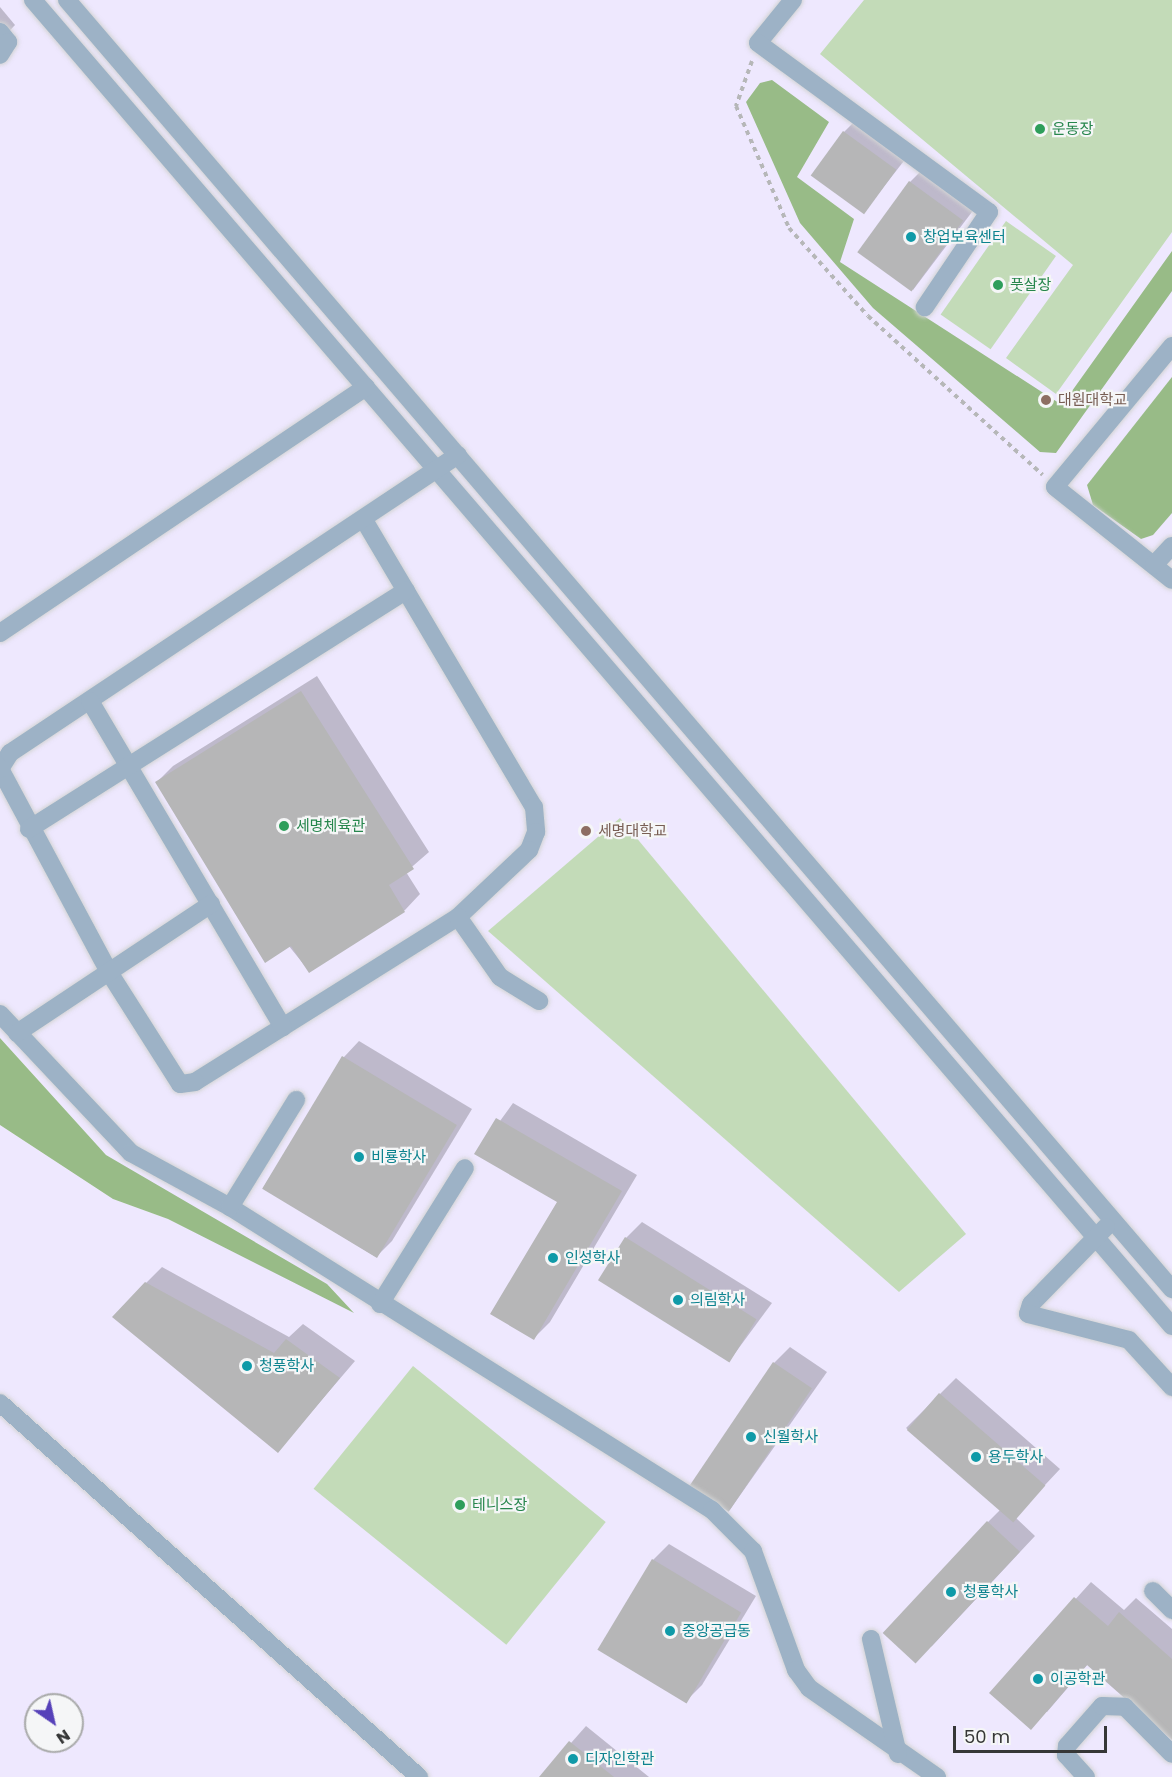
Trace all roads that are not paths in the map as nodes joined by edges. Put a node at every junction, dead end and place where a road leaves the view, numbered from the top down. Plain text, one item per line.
1 (33, 0) edge
2 (67, 0) edge
3 (793, 0) edge
4 (0, 32) edge
5 (0, 55) edge
6 (277, 243) junction
7 (256, 257) junction
8 (925, 307) dead end
9 (1172, 346) edge
10 (366, 387) junction
11 (458, 455) junction
12 (436, 470) junction
13 (364, 520) junction
14 (1172, 546) edge
15 (1154, 565) junction
16 (1172, 580) edge
17 (406, 591) junction
18 (0, 633) edge
19 (90, 700) junction
20 (130, 767) junction
21 (29, 829) junction
22 (792, 843) junction
23 (770, 861) junction
24 (211, 904) junction
25 (459, 917) junction
26 (109, 972) junction
27 (539, 1001) dead end
28 (0, 1014) edge
29 (284, 1027) junction
30 (17, 1033) junction
31 (296, 1100) dead end
32 (465, 1168) dead end
33 (230, 1207) junction
34 (1115, 1217) junction
35 (1099, 1235) junction
36 (1172, 1289) edge
37 (380, 1304) junction
38 (1172, 1326) edge
39 (1172, 1387) edge
40 (0, 1403) edge
41 (1153, 1590) dead end
42 (1172, 1610) edge
43 (871, 1639) dead end
44 (898, 1754) junction
45 (1172, 1754) edge
46 (418, 1777) edge
47 (937, 1777) edge
48 (1086, 1777) edge

1 - 7 street
2 - 6 street
3 - 8 street
4 - 5 street
6 - 7 street
6 - 11 street
7 - 10 street
9 - 15 street
10 - 12 street
10 - 18 street
11 - 12 street
11 - 22 street
12 - 13 street
12 - 23 street
13 - 17 street
13 - 19 street
14 - 15 street
15 - 16 street
17 - 20 street
17 - 25 street
19 - 20 street
19 - 21 street
20 - 21 street
20 - 24 street
21 - 26 street
22 - 23 street
22 - 34 street
23 - 35 street
24 - 26 street
24 - 29 street
25 - 27 street
25 - 29 street
26 - 29 street
26 - 30 street
28 - 30 street
30 - 33 street
31 - 33 street
32 - 37 street
33 - 37 street
34 - 35 street
34 - 36 street
35 - 38 street
35 - 39 street
37 - 44 street
40 - 46 street
41 - 42 street
43 - 44 street
44 - 47 street
45 - 48 street

